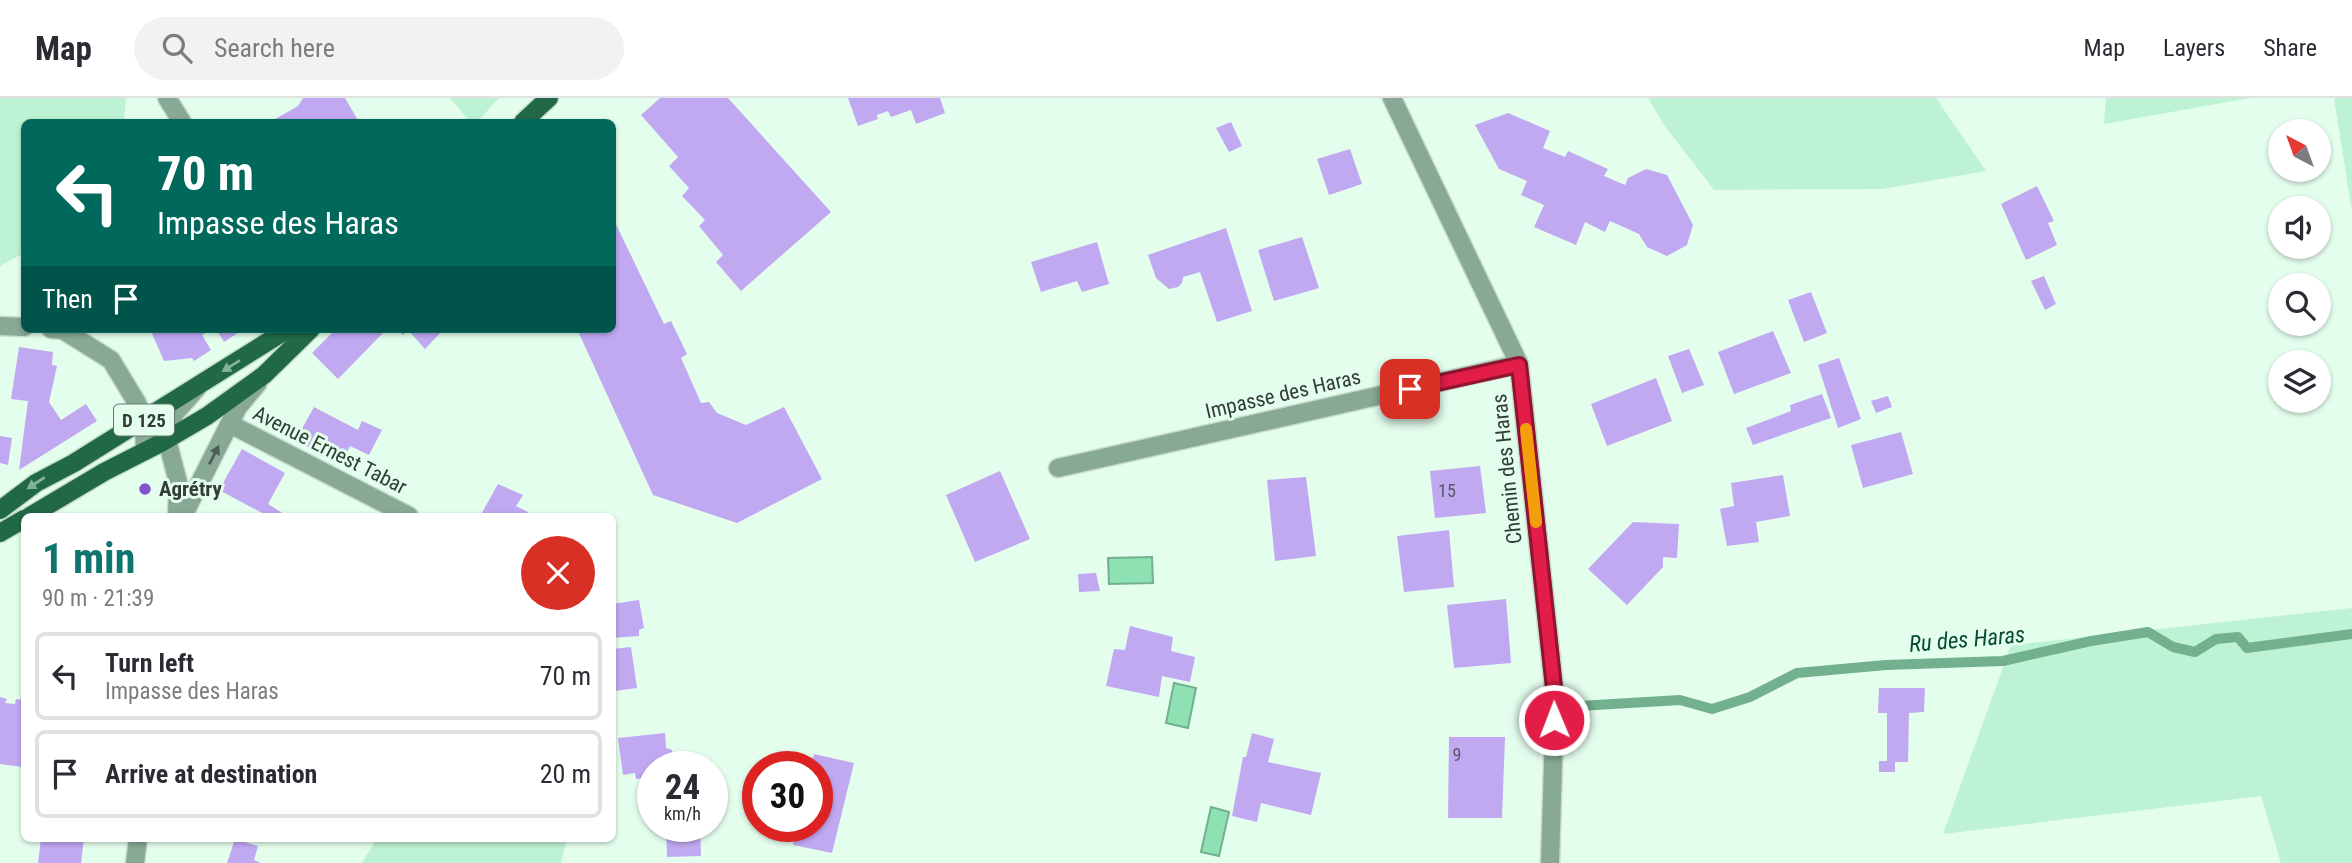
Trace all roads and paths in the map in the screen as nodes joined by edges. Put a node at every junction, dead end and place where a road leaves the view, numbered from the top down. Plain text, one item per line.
1 (167, 98) edge
2 (539, 98) edge
3 (549, 98) edge
4 (1392, 98) edge
5 (180, 119) edge
6 (522, 119) edge
7 (524, 119) edge
8 (0, 326) edge
9 (21, 327) edge
10 (68, 333) edge
11 (282, 333) edge
12 (305, 333) edge
13 (1519, 365) junction
14 (264, 375) junction
15 (199, 386) junction
16 (144, 420) junction
17 (230, 424) junction
18 (167, 440) junction
19 (145, 451) junction
20 (1058, 468) dead end
21 (0, 510) edge
22 (35, 513) edge
23 (177, 513) edge
24 (185, 513) edge
25 (403, 513) edge
26 (21, 521) edge
27 (0, 533) edge
28 (138, 842) edge
29 (135, 863) edge
30 (1550, 863) edge

1 - 5 street
2 - 6 main road
3 - 7 main road
4 - 13 street, Chemin des Haras
8 - 9 street
10 - 16 street
11 -> 15 main road, D 125
12 - 14 main road, D 125
13 - 20 street, Impasse des Haras
13 - 30 street, Chemin des Haras
14 - 17 street
14 - 18 main road, D 125
15 - 16 main road, D 125
15 - 18 street
16 - 19 street
16 -> 21 main road, D 125
24 -> 17 street
17 - 25 street, Avenue Ernest Tabar
18 - 19 main road, D 125
18 - 23 street
19 - 22 main road, D 125
26 - 27 main road
28 - 29 street

